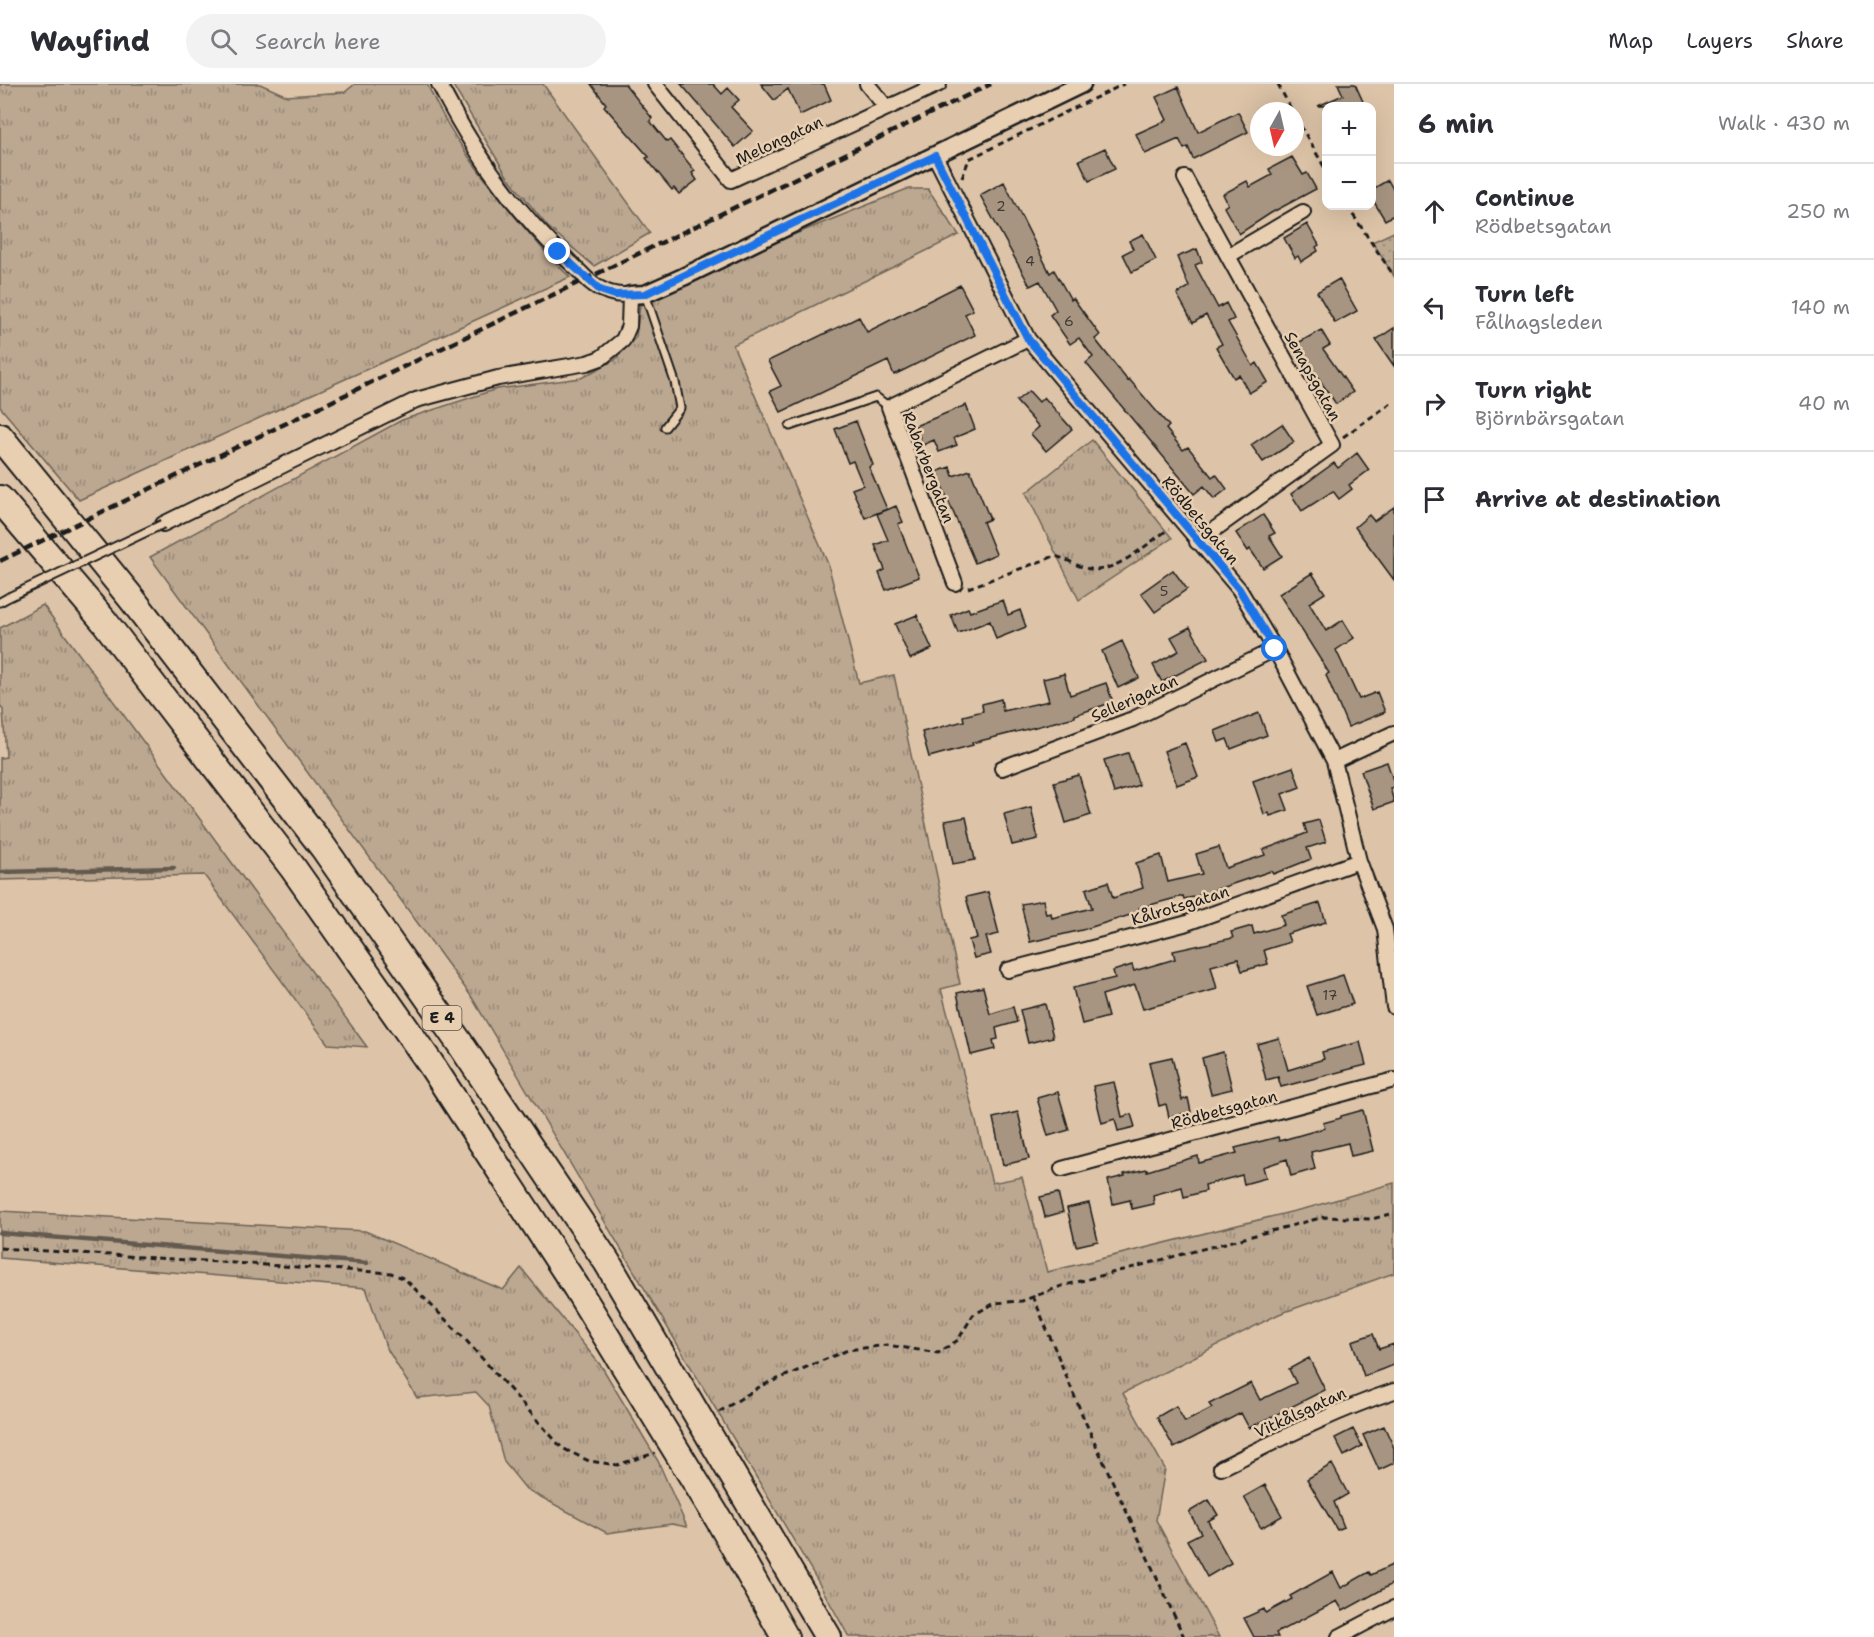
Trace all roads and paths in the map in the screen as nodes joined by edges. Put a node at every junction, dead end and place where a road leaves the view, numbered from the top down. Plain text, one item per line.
1 (439, 84) edge
2 (655, 84) edge
3 (867, 84) edge
4 (939, 84) edge
5 (1081, 84) edge
6 (1124, 84) edge
7 (1278, 84) edge
8 (1287, 102) edge
9 (887, 108) junction
10 (1304, 132) edge
11 (935, 156) junction
12 (1322, 163) edge
13 (1185, 178) dead end
14 (956, 197) junction
15 (1350, 210) edge
16 (1303, 212) dead end
17 (1228, 256) junction
18 (1394, 276) edge
19 (638, 295) junction
20 (1028, 339) junction
21 (1394, 401) edge
22 (889, 407) junction
23 (790, 426) dead end
24 (665, 427) dead end
25 (0, 437) edge
26 (1332, 445) junction
27 (0, 500) edge
28 (1180, 521) junction
29 (163, 524) joint
30 (1197, 542) junction
31 (955, 583) joint
32 (0, 602) edge
33 (1275, 649) junction
34 (1394, 733) edge
35 (1334, 760) junction
36 (1002, 768) dead end
37 (1359, 861) junction
38 (1390, 929) edge
39 (1008, 970) dead end
40 (1394, 1007) edge
41 (1394, 1080) edge
42 (1062, 1169) dead end
43 (1394, 1213) edge
44 (0, 1248) edge
45 (1033, 1296) junction
46 (1394, 1391) edge
47 (717, 1413) dead end
48 (655, 1453) dead end
49 (1221, 1468) dead end
50 (1394, 1608) edge
51 (785, 1637) edge
52 (828, 1637) edge
53 (1184, 1637) edge
54 (1339, 1637) edge

1 - 19 street
2 - 9 street, Melongatan
3 - 9 street
4 - 9 street, Melongatan
5 - 11 street
6 - 14 path
7 - 8 path
10 - 12 path
11 - 14 street, Rödbetsgatan
11 - 19 street
13 - 17 street, Senapsgatan
14 - 20 street, Rödbetsgatan
15 - 18 path
16 - 17 street
17 - 26 street, Senapsgatan
19 - 24 lane
19 - 29 street
20 - 22 street, Rabarbergatan
20 - 28 street, Rödbetsgatan
21 - 26 path
22 - 23 lane
22 - 31 street, Rabarbergatan
25 - 52 highway, E 4
26 - 30 street, Senapsgatan
27 - 51 highway, E 4
28 - 30 street, Rödbetsgatan
28 - 31 path
29 - 32 lane, bridge
30 - 33 street, Rödbetsgatan
33 - 35 street, Rödbetsgatan
33 - 36 street, Sellerigatan
34 - 35 street
35 - 37 street, Rödbetsgatan
37 - 38 street, Rödbetsgatan
37 - 39 street, Kålrotsgatan
38 - 40 street, Rödbetsgatan
41 - 42 street, Rödbetsgatan
43 - 45 path
44 - 48 path
45 - 47 path
45 - 53 path
46 - 49 street, Vitkålsgatan
50 - 54 street

